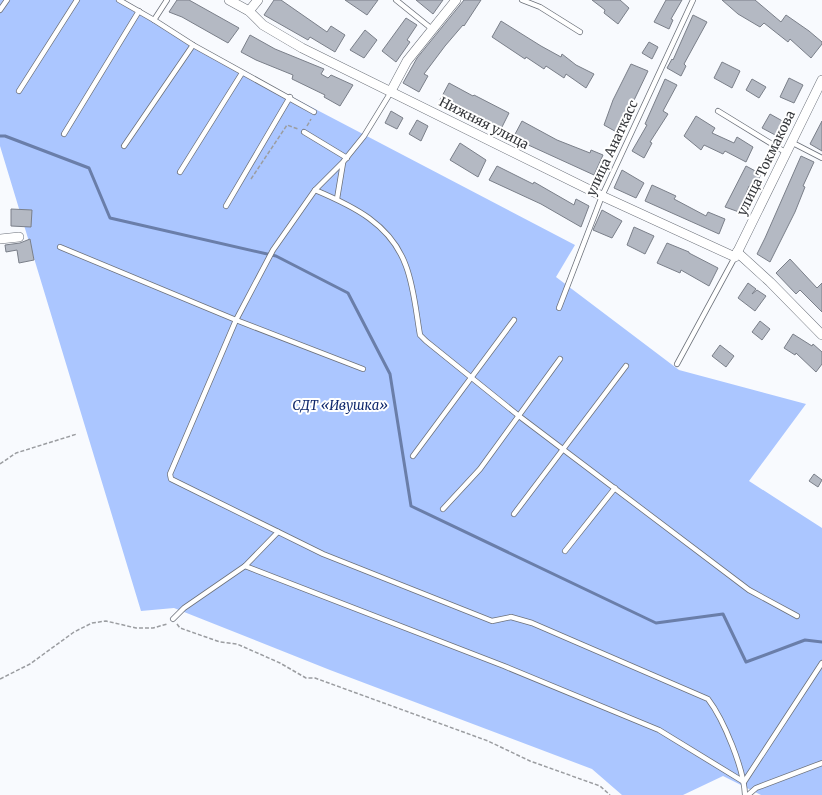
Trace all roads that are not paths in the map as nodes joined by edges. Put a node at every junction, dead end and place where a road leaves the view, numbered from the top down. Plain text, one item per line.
1 (7, 0) edge
2 (77, 0) edge
3 (119, 0) edge
4 (167, 0) edge
5 (230, 0) edge
6 (258, 0) edge
7 (396, 0) edge
8 (456, 0) edge
9 (522, 0) edge
10 (693, 0) edge
11 (0, 10) edge
12 (139, 11) junction
13 (249, 11) junction
14 (154, 20) junction
15 (432, 29) junction
16 (580, 32) dead end
17 (193, 45) junction
18 (242, 73) junction
19 (822, 80) edge
20 (19, 91) dead end
21 (391, 91) junction
22 (290, 97) junction
23 (718, 111) dead end
24 (314, 112) road end
25 (304, 132) road end
26 (64, 134) dead end
27 (791, 142) junction
28 (124, 146) dead end
29 (785, 152) junction
30 (347, 158) junction
31 (822, 158) edge
32 (343, 162) junction
33 (180, 172) dead end
34 (315, 190) junction
35 (602, 196) junction
36 (336, 199) junction
37 (226, 206) dead end
38 (18, 237) dead end
39 (0, 239) edge
40 (60, 247) dead end
41 (736, 255) junction
42 (559, 308) dead end
43 (236, 320) junction
44 (514, 320) dead end
45 (822, 335) edge
46 (560, 359) dead end
47 (677, 364) dead end
48 (626, 366) dead end
49 (363, 369) dead end
50 (471, 377) junction
51 (519, 416) junction
52 (562, 448) junction
53 (413, 456) dead end
54 (615, 488) junction
55 (443, 509) dead end
56 (514, 514) dead end
57 (278, 532) junction
58 (565, 551) dead end
59 (245, 566) junction
60 (797, 616) dead end
61 (173, 619) road end
62 (822, 663) edge
63 (822, 763) edge
64 (744, 782) junction
65 (745, 795) edge
66 (748, 795) edge

1 - 11 lane
2 - 20 lane
3 - 12 lane
4 - 14 lane
5 - 13 street, Нижняя улица
6 - 13 street
7 - 15 lane
8 - 15 street
9 - 16 lane
10 - 35 lane, улица Анаткасс
12 - 14 lane
12 - 26 lane
13 - 21 street, Нижняя улица
14 - 17 lane
15 - 21 street
17 - 18 lane
17 - 28 lane
18 - 22 lane
18 - 33 lane
19 - 27 street, улица Токмакова
21 - 30 lane
21 - 35 street, Нижняя улица
22 - 24 lane
22 - 37 lane
23 - 29 lane
25 - 30 lane
27 - 29 street, улица Токмакова
27 - 31 lane
29 - 41 street, улица Токмакова
30 - 32 lane
32 - 34 lane
32 - 36 lane
34 - 36 lane
34 - 43 lane
35 - 41 street, Нижняя улица
35 - 42 lane, улица Анаткасс
36 - 50 lane
38 - 39 street
40 - 43 lane
41 - 45 street, Нижняя улица
41 - 47 lane
43 - 49 lane
43 - 57 lane
44 - 50 lane
46 - 51 lane
48 - 52 lane
50 - 51 lane
50 - 53 lane
51 - 52 lane
51 - 55 lane
52 - 54 lane
52 - 56 lane
54 - 58 lane
54 - 60 lane
57 - 59 lane
57 - 64 lane
59 - 61 lane
59 - 64 lane
62 - 64 lane
63 - 66 lane
64 - 65 lane

